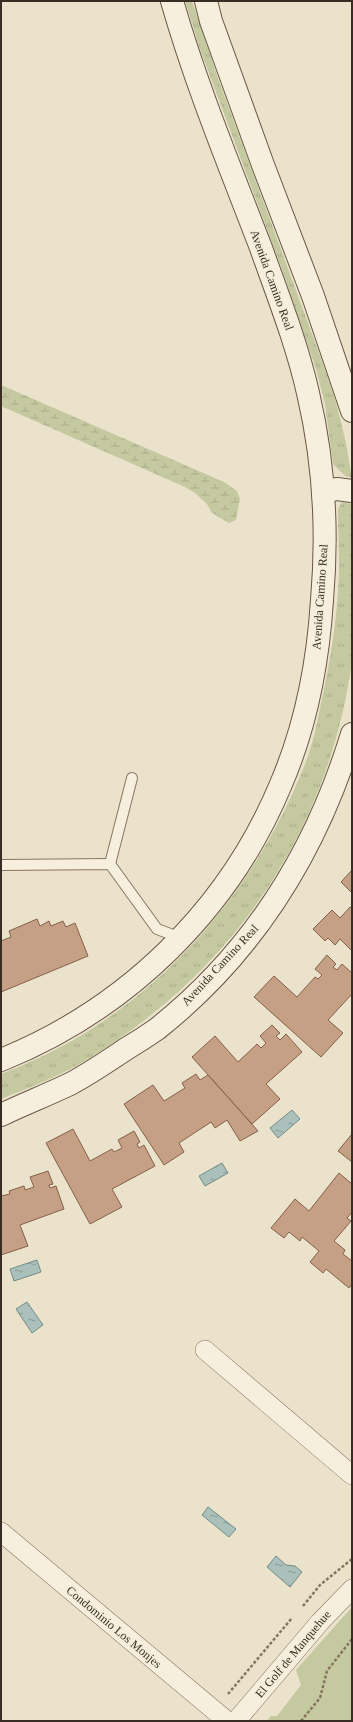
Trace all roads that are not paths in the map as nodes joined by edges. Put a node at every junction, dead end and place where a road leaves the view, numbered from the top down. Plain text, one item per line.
1 (172, 1) edge
2 (206, 1) edge
3 (352, 411) edge
4 (352, 491) edge
5 (323, 492) junction
6 (352, 734) edge
7 (132, 778) dead end
8 (110, 864) junction
9 (1, 865) edge
10 (181, 938) junction
11 (1, 1060) edge
12 (1, 1115) edge
13 (205, 1350) dead end
14 (352, 1475) edge
15 (1, 1532) edge
16 (352, 1589) edge
17 (227, 1721) edge
18 (236, 1721) edge

1 - 5 main road, Avenida Camino Real
2 - 3 main road
4 - 5 main road
5 - 10 main road, Avenida Camino Real
6 - 12 main road, Avenida Camino Real
7 - 8 lane
8 - 9 lane
8 - 10 lane
10 - 11 main road, Avenida Camino Real
13 - 14 street
15 - 17 street, Condominio Los Monjes
16 - 18 street, El Golf de Manquehue

